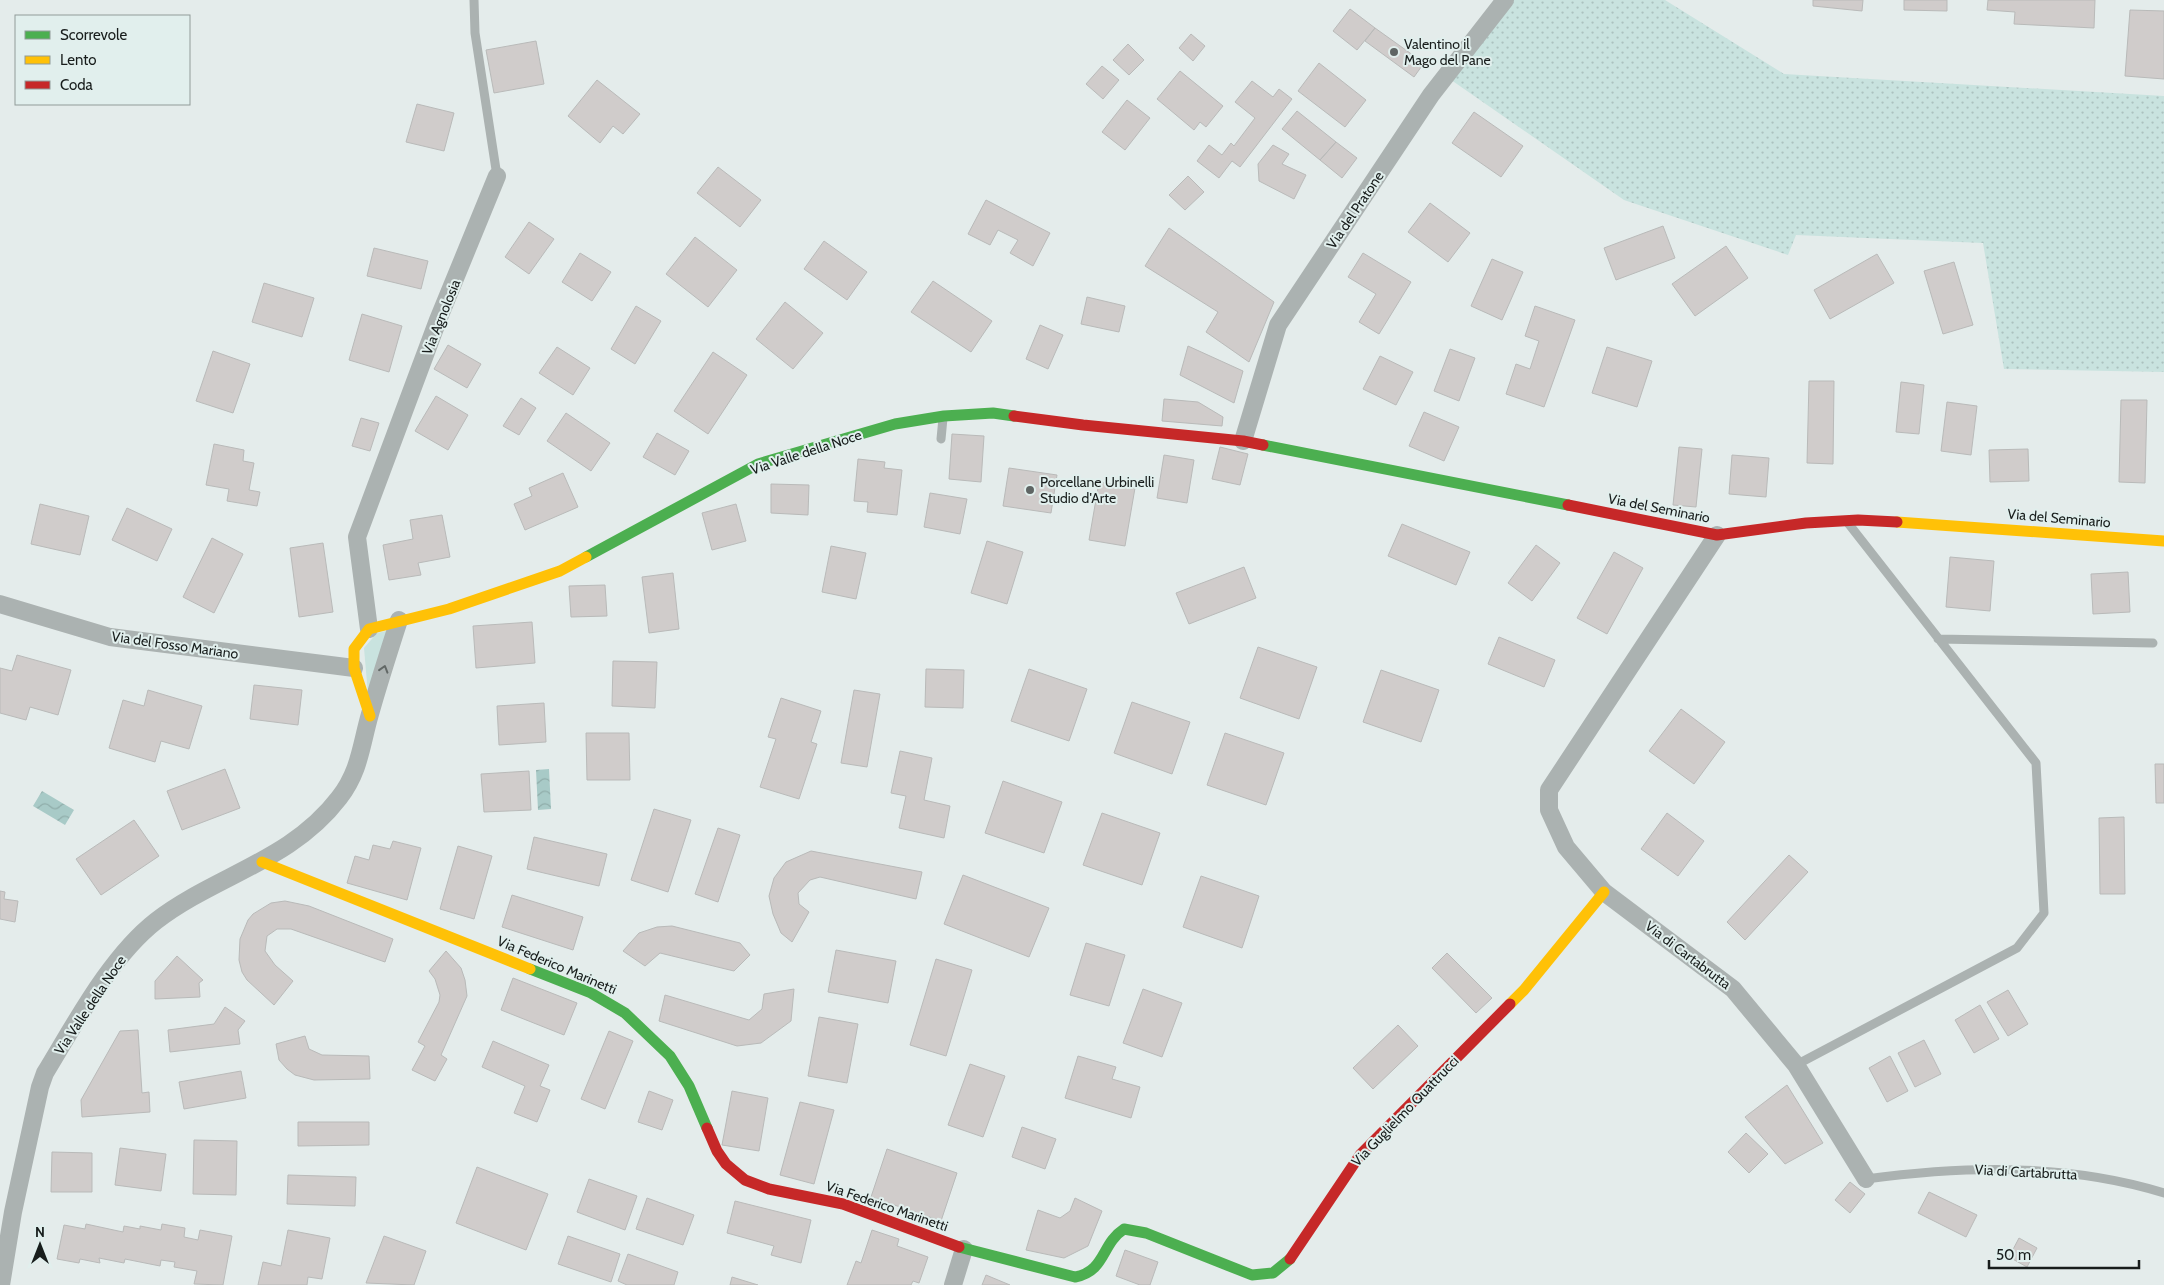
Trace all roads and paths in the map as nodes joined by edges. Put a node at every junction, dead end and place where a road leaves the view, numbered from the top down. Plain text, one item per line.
1 (474, 0) edge
2 (1505, 0) edge
3 (497, 176) joint
4 (944, 416) junction
5 (941, 439) dead end
6 (1242, 441) junction
7 (1846, 520) junction
8 (1717, 534) junction
9 (2164, 541) edge
10 (0, 604) edge
11 (399, 620) junction
12 (369, 630) junction
13 (1938, 639) junction
14 (2153, 644) dead end
15 (354, 668) junction
16 (370, 716) junction
17 (262, 862) junction
18 (1604, 892) junction
19 (1796, 1065) junction
20 (1866, 1178) joint
21 (2164, 1192) edge
22 (964, 1249) junction
23 (1, 1285) edge
24 (953, 1285) edge

1 - 3 lane, Via Agnolosia
2 - 6 street, Via del Pratone
3 - 12 street, Via Agnolosia
4 - 5 lane
4 - 6 street, Via Valle della Noce
4 - 11 street, Via Valle della Noce
6 - 8 street, Via del Seminario
7 - 8 street, Via del Seminario
7 - 9 street, Via del Seminario
7 - 13 lane
8 - 18 street, Via di Cartabrutta
10 - 15 street, Via del Fosso Mariano
11 - 12 street, Via Valle della Noce
16 -> 11 street, Via Valle della Noce
12 - 15 street
13 - 14 lane
13 - 19 lane
15 - 16 street
16 - 17 street, Via Valle della Noce
17 - 22 street, Via Federico Marinetti
17 - 23 street, Via Valle della Noce
18 - 19 street, Via di Cartabrutta
18 - 22 street, Via Guglielmo Quattrucci
19 - 20 street, Via di Cartabrutta
20 - 21 lane, Via di Cartabrutta
22 - 24 street

